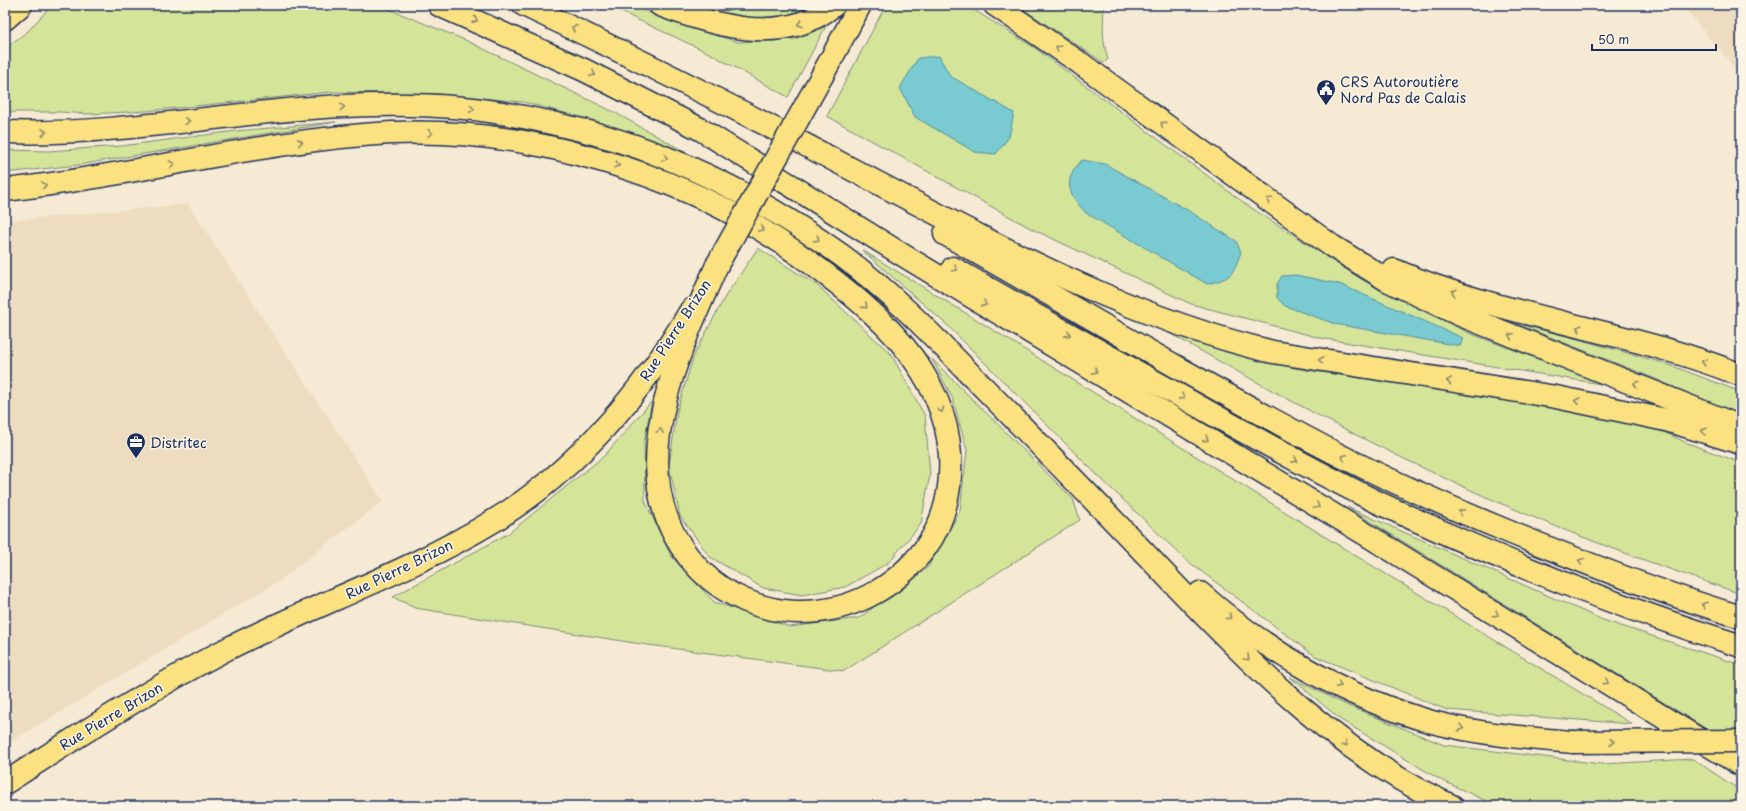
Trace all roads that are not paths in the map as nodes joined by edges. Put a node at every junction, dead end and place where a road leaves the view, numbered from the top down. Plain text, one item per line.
1 (21, 5) edge
2 (439, 5) edge
3 (524, 5) edge
4 (660, 5) edge
5 (834, 5) edge
6 (860, 5) edge
7 (995, 5) edge
8 (5, 19) edge
9 (659, 71) junction
10 (700, 129) junction
11 (5, 132) edge
12 (5, 190) edge
13 (1300, 222) junction
14 (717, 265) junction
15 (1741, 375) edge
16 (1741, 427) edge
17 (1741, 443) edge
18 (1084, 489) junction
19 (1741, 617) edge
20 (1741, 646) edge
21 (1741, 741) edge
22 (1741, 765) edge
23 (5, 783) edge
24 (1452, 806) edge

1 - 8 main road
2 -> 10 main road
9 -> 3 main road
5 -> 4 main road
6 - 14 main road, bridge
13 -> 7 main road
17 -> 9 main road
19 -> 9 main road
10 -> 20 main road
10 -> 22 main road
11 -> 18 main road
12 -> 14 main road
15 -> 13 main road
16 -> 13 main road
14 - 23 main road, Rue Pierre Brizon
18 -> 21 main road, bridge
18 -> 24 main road

